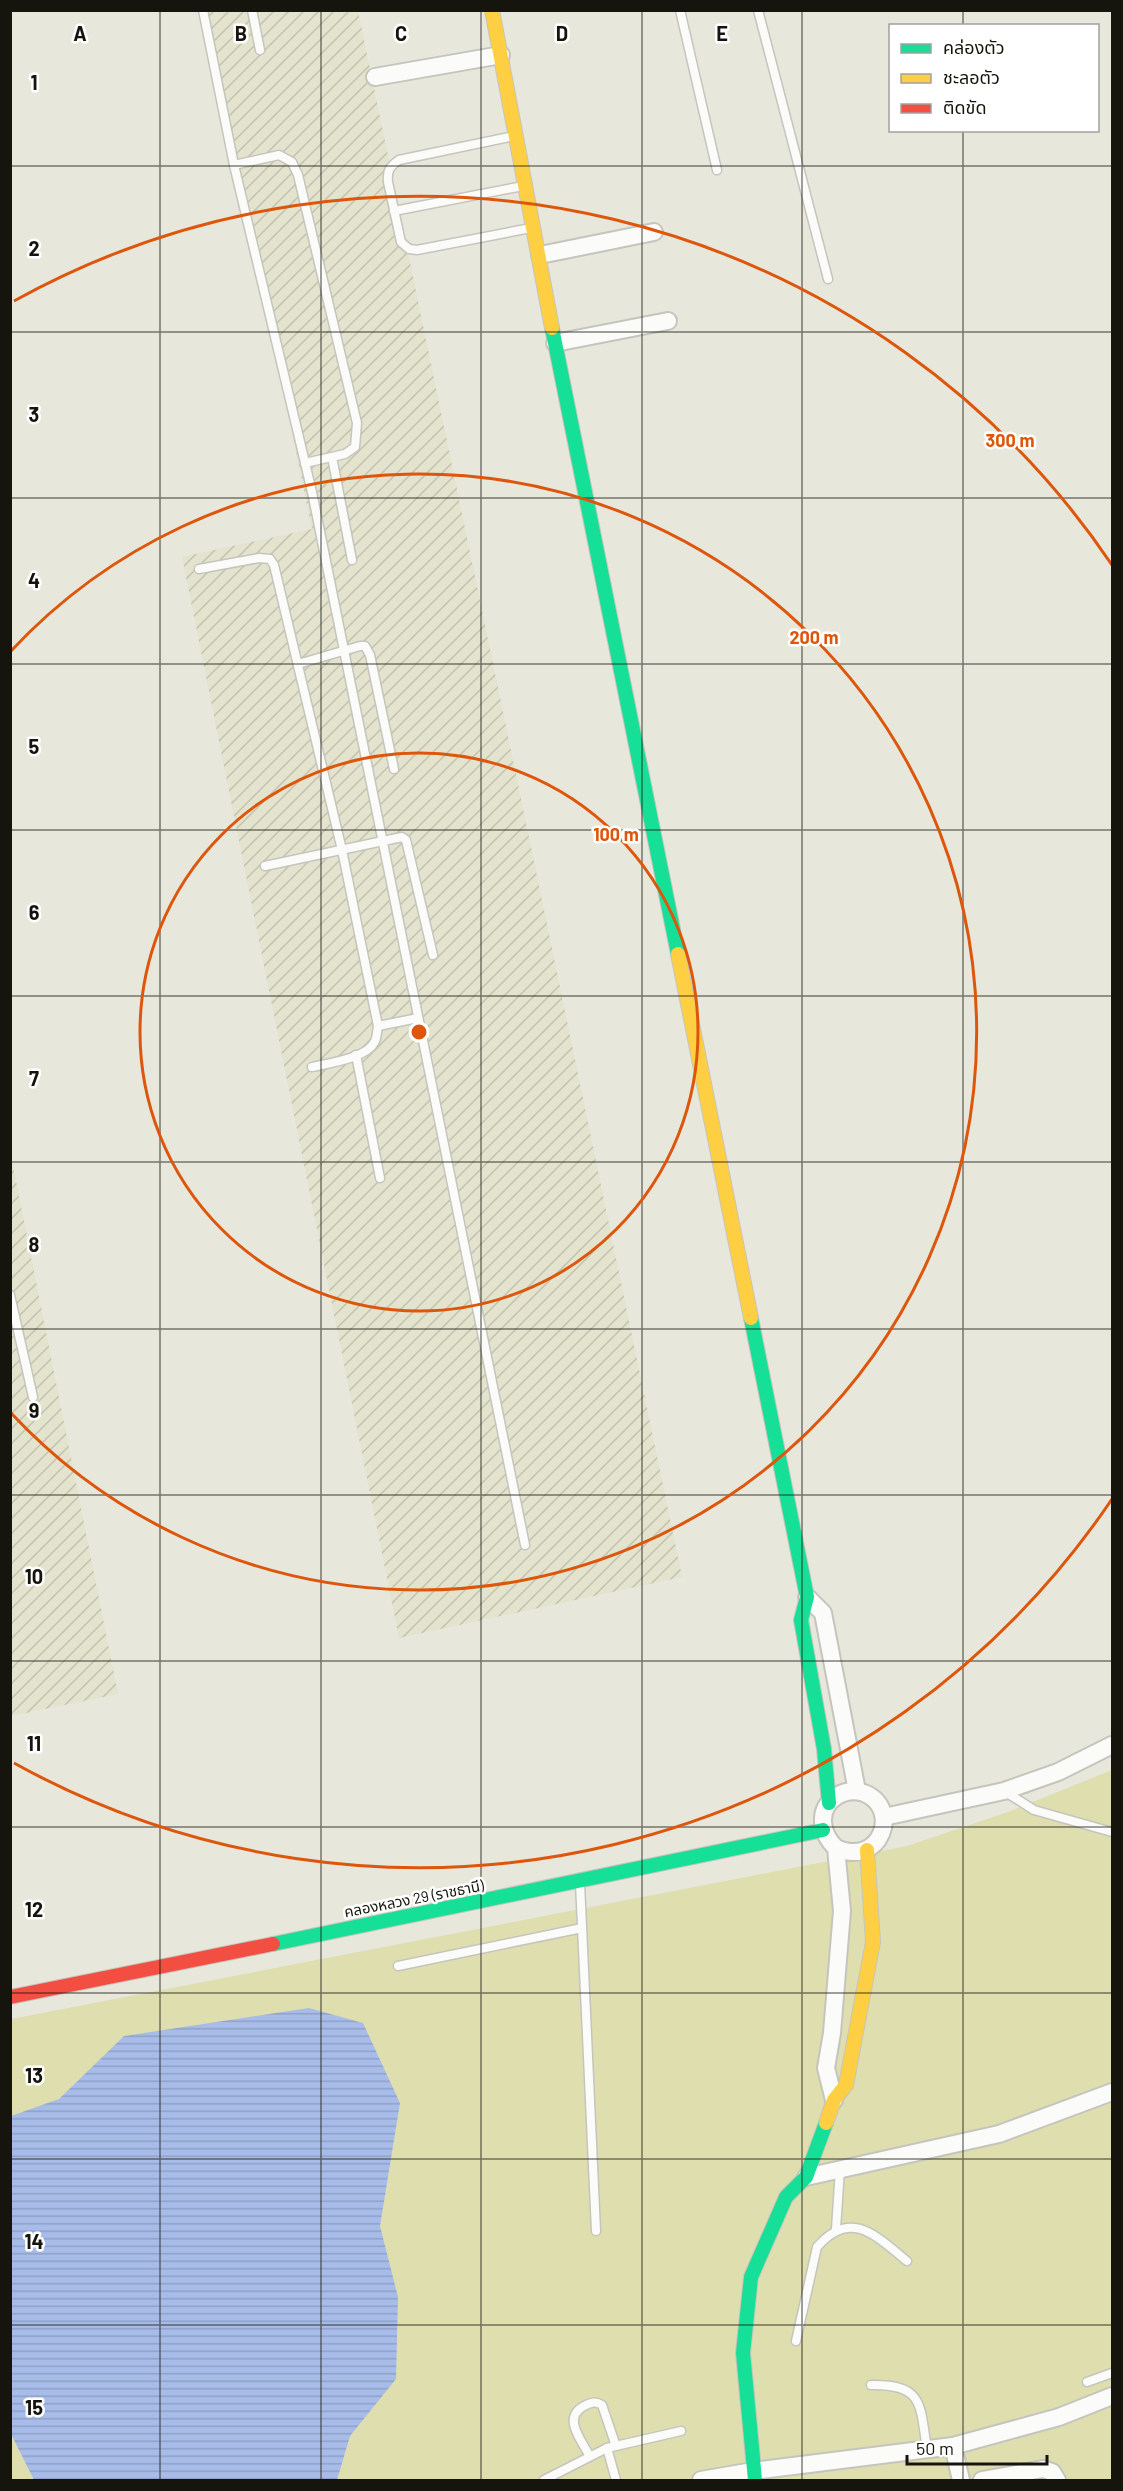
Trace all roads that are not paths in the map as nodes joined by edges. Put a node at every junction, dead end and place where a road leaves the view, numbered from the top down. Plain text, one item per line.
1 (202, 10) edge
2 (252, 10) edge
3 (492, 10) edge
4 (680, 10) edge
5 (758, 10) edge
6 (260, 50) dead end
7 (501, 55) junction
8 (375, 77) dead end
9 (517, 135) junction
10 (234, 165) junction
11 (717, 170) dead end
12 (526, 186) junction
13 (394, 211) junction
14 (534, 227) junction
15 (654, 232) dead end
16 (540, 255) junction
17 (828, 279) dead end
18 (668, 321) dead end
19 (555, 343) junction
20 (332, 457) junction
21 (305, 463) junction
22 (352, 560) dead end
23 (199, 569) dead end
24 (344, 650) junction
25 (298, 664) junction
26 (394, 770) dead end
27 (383, 840) junction
28 (342, 850) junction
29 (265, 866) dead end
30 (433, 956) dead end
31 (418, 1018) junction
32 (378, 1026) junction
33 (356, 1055) junction
34 (312, 1067) dead end
35 (380, 1178) dead end
36 (10, 1295) edge
37 (33, 1396) dead end
38 (525, 1545) dead end
39 (807, 1597) junction
40 (1113, 1745) edge
41 (857, 1791) junction
42 (1004, 1791) junction
43 (829, 1803) junction
44 (884, 1817) junction
45 (824, 1830) junction
46 (1113, 1832) edge
47 (836, 1848) junction
48 (867, 1850) junction
49 (580, 1882) junction
50 (582, 1928) junction
51 (398, 1966) dead end
52 (10, 1997) edge
53 (1113, 2092) edge
54 (834, 2100) junction
55 (840, 2169) junction
56 (806, 2177) junction
57 (836, 2229) junction
58 (596, 2231) dead end
59 (907, 2261) dead end
60 (796, 2341) dead end
61 (1113, 2373) edge
62 (1087, 2382) dead end
63 (871, 2385) dead end
64 (1113, 2396) edge
65 (681, 2431) dead end
66 (953, 2446) junction
67 (611, 2447) junction
68 (927, 2450) junction
69 (589, 2455) junction
70 (754, 2476) edge
71 (544, 2481) edge
72 (616, 2481) edge
73 (701, 2481) edge
74 (961, 2481) edge
75 (982, 2481) edge
76 (1057, 2481) edge

1 - 10 lane
2 - 6 lane
3 - 7 street
4 - 11 lane
5 - 17 lane
7 - 8 street
7 - 9 street
9 - 12 street
9 - 13 lane
10 - 20 lane
10 - 21 lane
12 - 13 lane
12 - 14 street
13 - 14 lane
14 - 16 street
15 - 16 street
16 - 19 street
18 - 19 street
19 - 39 street
20 - 21 lane
20 - 22 lane
21 - 24 lane
23 - 25 lane
24 - 25 lane
24 - 26 lane
24 - 27 lane
25 - 28 lane
27 - 28 lane
27 - 30 lane
27 - 31 lane
28 - 29 lane
28 - 32 lane
31 - 32 lane
31 - 38 lane
32 - 33 lane
33 - 34 lane
33 - 35 lane
36 - 37 lane
39 - 41 street
39 - 43 street
40 - 42 street
41 - 43 street
41 - 44 street
42 - 44 street
42 - 46 lane
43 - 45 street
44 - 48 street
45 - 47 street
45 - 49 street, คลองหลวง 29 (ราชธานี)
47 - 48 street
47 - 54 street
48 - 54 street
49 - 50 lane
49 - 52 street, คลองหลวง 29 (ราชธานี)
50 - 51 lane
50 - 58 lane
53 - 55 street
54 - 56 street
55 - 56 street
55 - 57 lane
56 - 70 street
57 - 59 lane
57 - 60 lane
61 - 62 lane
63 - 68 lane
64 - 66 street
65 - 67 lane
66 - 68 street
66 - 74 street
67 - 69 lane
67 - 69 lane
67 - 72 lane
68 - 70 street
69 - 71 lane
70 - 73 street
75 - 76 street

